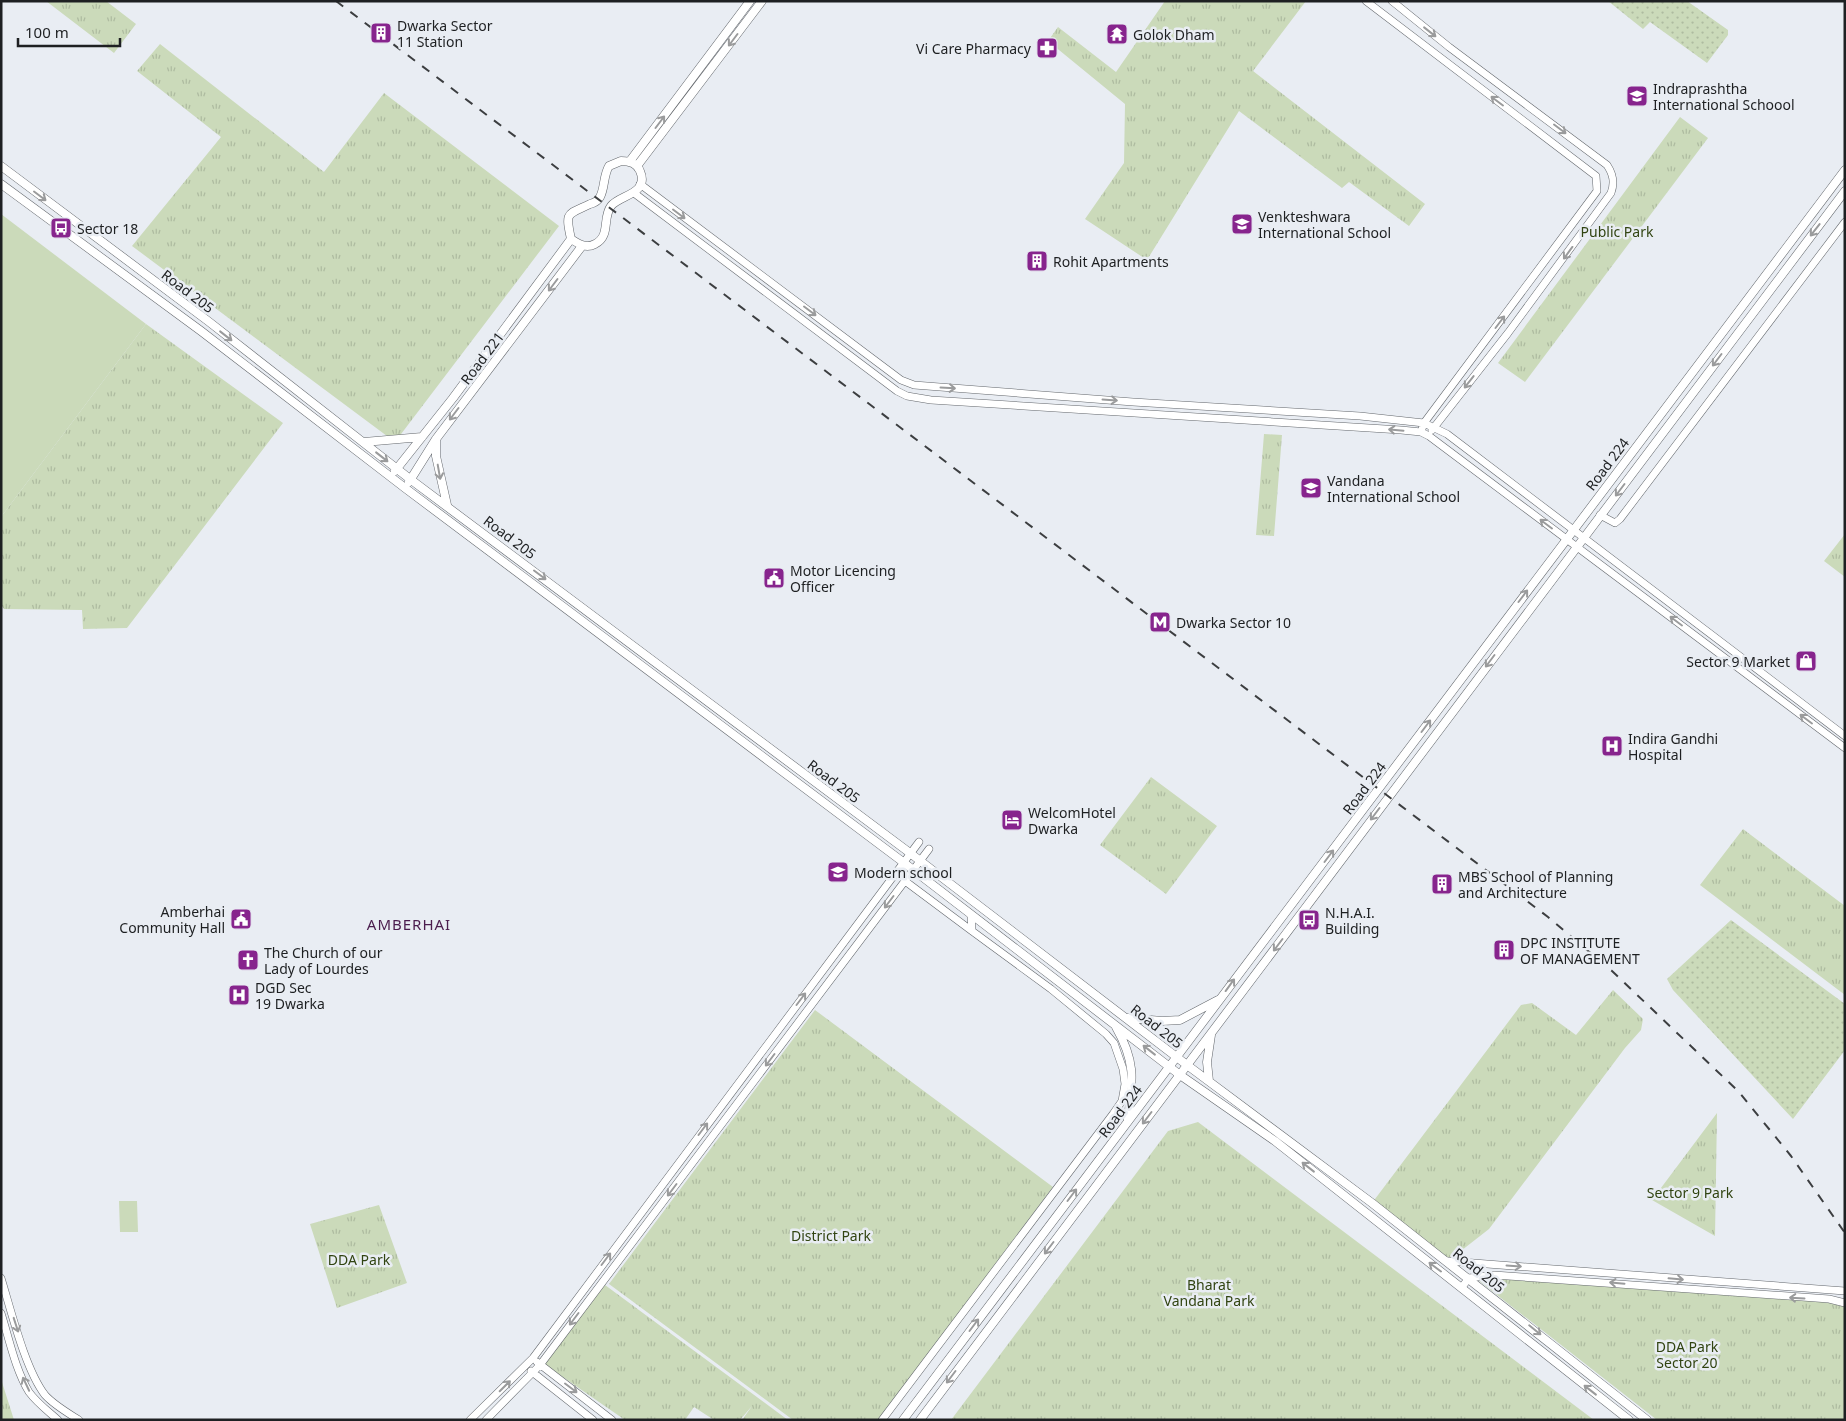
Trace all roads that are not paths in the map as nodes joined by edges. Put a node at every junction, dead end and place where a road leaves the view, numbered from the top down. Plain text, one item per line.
1 (750, 1) edge
2 (762, 1) edge
3 (1366, 1) edge
4 (1392, 1) edge
5 (634, 164) junction
6 (1, 166) edge
7 (1845, 170) edge
8 (1, 184) edge
9 (640, 184) junction
10 (1845, 191) edge
11 (634, 193) junction
12 (1845, 222) edge
13 (570, 239) junction
14 (582, 246) junction
15 (1424, 423) junction
16 (1434, 426) junction
17 (1421, 432) junction
18 (1429, 436) junction
19 (422, 437) junction
20 (436, 439) junction
21 (364, 442) junction
22 (397, 468) junction
23 (391, 477) junction
24 (410, 479) junction
25 (405, 488) junction
26 (447, 506) junction
27 (1600, 515) junction
28 (1572, 530) junction
29 (1583, 538) junction
30 (1566, 539) junction
31 (1576, 547) junction
32 (1845, 736) edge
33 (1845, 748) edge
34 (919, 842) dead end
35 (928, 849) dead end
36 (910, 854) junction
37 (903, 862) junction
38 (919, 862) junction
39 (913, 870) junction
40 (905, 881) junction
41 (971, 914) junction
42 (972, 931) junction
43 (1221, 999) junction
44 (1126, 1017) junction
45 (1113, 1022) junction
46 (1211, 1034) junction
47 (1176, 1057) junction
48 (1187, 1065) junction
49 (1169, 1066) junction
50 (1180, 1075) junction
51 (1209, 1081) junction
52 (1128, 1121) junction
53 (1448, 1261) junction
54 (1, 1278) edge
55 (1470, 1278) junction
56 (1462, 1287) junction
57 (1845, 1292) edge
58 (1845, 1303) edge
59 (1, 1313) edge
60 (533, 1358) junction
61 (540, 1365) junction
62 (525, 1366) junction
63 (533, 1373) junction
64 (58, 1420) edge
65 (79, 1420) edge
66 (470, 1420) edge
67 (486, 1420) edge
68 (593, 1420) edge
69 (612, 1420) edge
70 (882, 1420) edge
71 (903, 1420) edge
72 (920, 1420) edge
73 (1629, 1420) edge
74 (1647, 1420) edge

5 -> 1 main road
2 -> 5 main road
15 -> 3 street
4 -> 16 street
5 - 9 main road
5 - 13 main road
6 -> 21 main road, Road 205
7 - 28 main road, Road 224
8 - 23 main road, Road 205
9 - 11 main road
9 -> 15 street
10 -> 27 main road, Road 224
11 - 14 main road
17 -> 11 street
12 - 27 street
13 - 14 main road
13 - 19 main road, Road 221
14 -> 20 main road, Road 221
15 - 16 street
15 - 17 street
16 - 18 street
16 - 28 street
17 - 18 street
30 -> 18 street
19 - 21 main road
19 - 22 main road, Road 221
20 - 24 main road, Road 221
20 -> 26 main road
21 -> 22 main road, Road 205
22 - 23 main road, Road 221
22 - 24 main road, Road 205
23 - 25 main road, Road 205
24 - 25 main road, Road 221
24 - 26 main road, Road 205
25 - 37 main road, Road 205
26 -> 36 main road, Road 205
27 - 29 main road, Road 224
28 - 29 street
28 - 30 main road, Road 224
29 - 31 main road, Road 224
29 - 32 street
30 - 31 street
43 -> 30 main road, Road 224
33 -> 31 street
31 -> 46 main road, Road 224
34 - 36 street
35 - 38 street
36 - 37 street
36 - 38 main road, Road 205
37 - 39 main road, Road 205
60 -> 37 street
38 - 39 street
38 - 44 main road, Road 205
39 - 40 street
39 - 41 main road, Road 205
40 - 42 street
40 -> 61 street
41 - 42 street
41 - 45 main road, Road 205
42 - 70 street
43 - 44 main road
43 - 47 main road, Road 224
44 - 47 main road, Road 205
49 -> 45 main road, Road 205
45 - 52 main road
46 - 48 main road, Road 224
46 - 51 main road
47 - 48 main road, Road 205
47 - 49 main road, Road 224
48 - 50 main road, Road 224
48 - 51 main road, Road 205
49 - 50 main road, Road 205
49 - 52 main road, Road 224
56 -> 50 main road, Road 205
50 -> 72 main road, Road 224
51 - 53 main road, Road 205
71 -> 52 main road, Road 224
53 - 55 main road, Road 205
53 -> 57 street
54 -> 65 street
55 - 56 street
58 -> 55 street
55 -> 74 main road, Road 205
73 -> 56 main road, Road 205
64 -> 59 street
60 - 61 street
60 - 62 street
61 - 63 street
61 -> 69 street
62 - 63 street
66 -> 62 street
63 - 67 street
63 - 68 street

